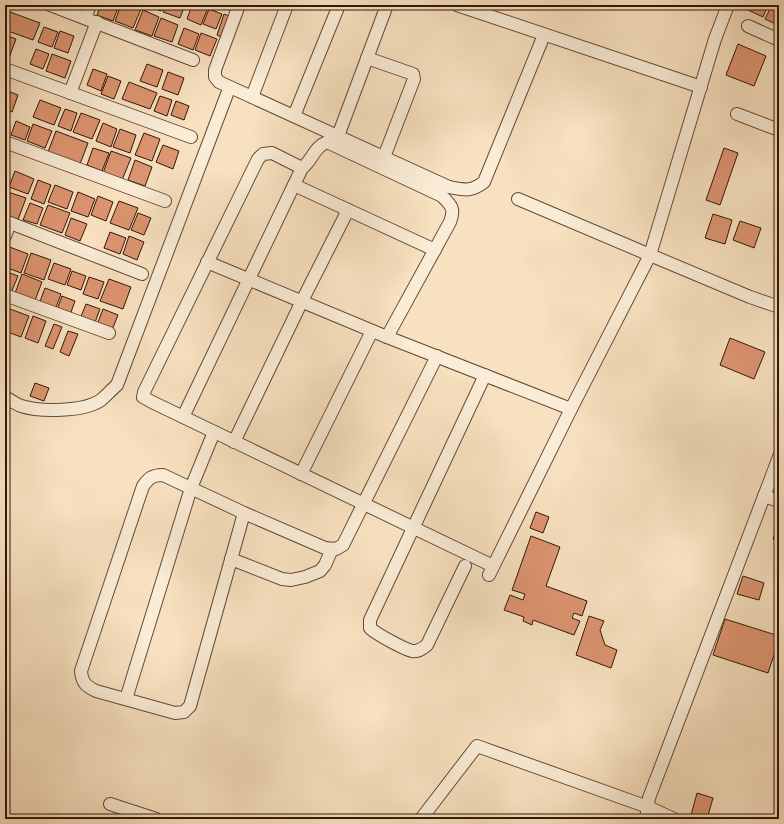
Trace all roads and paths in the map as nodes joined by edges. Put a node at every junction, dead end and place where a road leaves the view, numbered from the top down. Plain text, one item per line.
1 (50, 5) edge
2 (90, 5) edge
3 (240, 5) edge
4 (287, 5) edge
5 (339, 5) edge
6 (387, 5) edge
7 (728, 5) edge
8 (464, 6) edge
9 (85, 18) junction
10 (97, 22) junction
11 (748, 26) dead end
12 (544, 34) junction
13 (779, 40) edge
14 (367, 58) junction
15 (193, 60) dead end
16 (5, 70) edge
17 (701, 87) junction
18 (70, 93) junction
19 (227, 94) dead end
20 (252, 97) junction
21 (738, 114) dead end
22 (294, 116) junction
23 (779, 130) edge
24 (338, 136) junction
25 (191, 137) dead end
26 (5, 142) edge
27 (384, 157) junction
28 (302, 168) junction
29 (294, 185) junction
30 (518, 199) dead end
31 (165, 201) dead end
32 (348, 210) junction
33 (7, 222) edge
34 (5, 236) edge
35 (435, 250) junction
36 (650, 255) junction
37 (207, 262) junction
38 (142, 274) dead end
39 (248, 279) junction
40 (5, 295) edge
41 (302, 301) junction
42 (779, 307) edge
43 (372, 331) junction
44 (109, 333) dead end
45 (387, 337) junction
46 (437, 356) junction
47 (484, 375) junction
48 (5, 397) edge
49 (571, 409) junction
50 (183, 417) junction
51 (214, 432) junction
52 (234, 442) junction
53 (779, 457) edge
54 (301, 474) junction
55 (191, 488) junction
56 (764, 496) junction
57 (779, 502) edge
58 (363, 504) junction
59 (244, 514) junction
60 (412, 528) junction
61 (332, 549) junction
62 (231, 559) junction
63 (465, 566) dead end
64 (126, 699) junction
65 (110, 804) dead end
66 (647, 813) edge
67 (156, 819) edge
68 (421, 819) edge
69 (674, 819) edge

1 - 9 street
2 - 9 street
3 - 20 street
4 - 20 street
5 - 22 street
6 - 14 street
7 - 17 street
8 - 12 street
9 - 10 street
10 - 15 street
10 - 18 street
11 - 13 street
12 - 17 street
12 - 27 street
14 - 24 street
14 - 27 street
16 - 18 street
17 - 36 street
18 - 25 street
19 - 48 street
20 - 22 street
21 - 23 street
22 - 24 street
24 - 27 street
26 - 31 street
28 - 29 street
28 - 35 street
28 - 37 street
29 - 32 street
29 - 39 street
30 - 36 street
32 - 35 street
32 - 41 street
33 - 34 street
33 - 38 street
35 - 45 street
36 - 42 street
36 - 49 street
37 - 39 street
37 - 50 street
39 - 41 street
39 - 50 street
40 - 44 street
41 - 43 street
41 - 52 street
43 - 45 street
43 - 54 street
45 - 46 street
46 - 47 street
46 - 58 street
47 - 49 street
47 - 60 street
49 - 60 street
50 - 51 street
51 - 52 street
51 - 55 street
52 - 54 street
53 - 56 street
54 - 58 street
55 - 59 street
55 - 64 street
55 - 64 street
56 - 57 street
56 - 66 street
58 - 60 street
58 - 61 street
59 - 61 street
59 - 62 street
60 - 63 street
61 - 62 street
62 - 64 street
65 - 67 street
66 - 68 street
66 - 69 street

